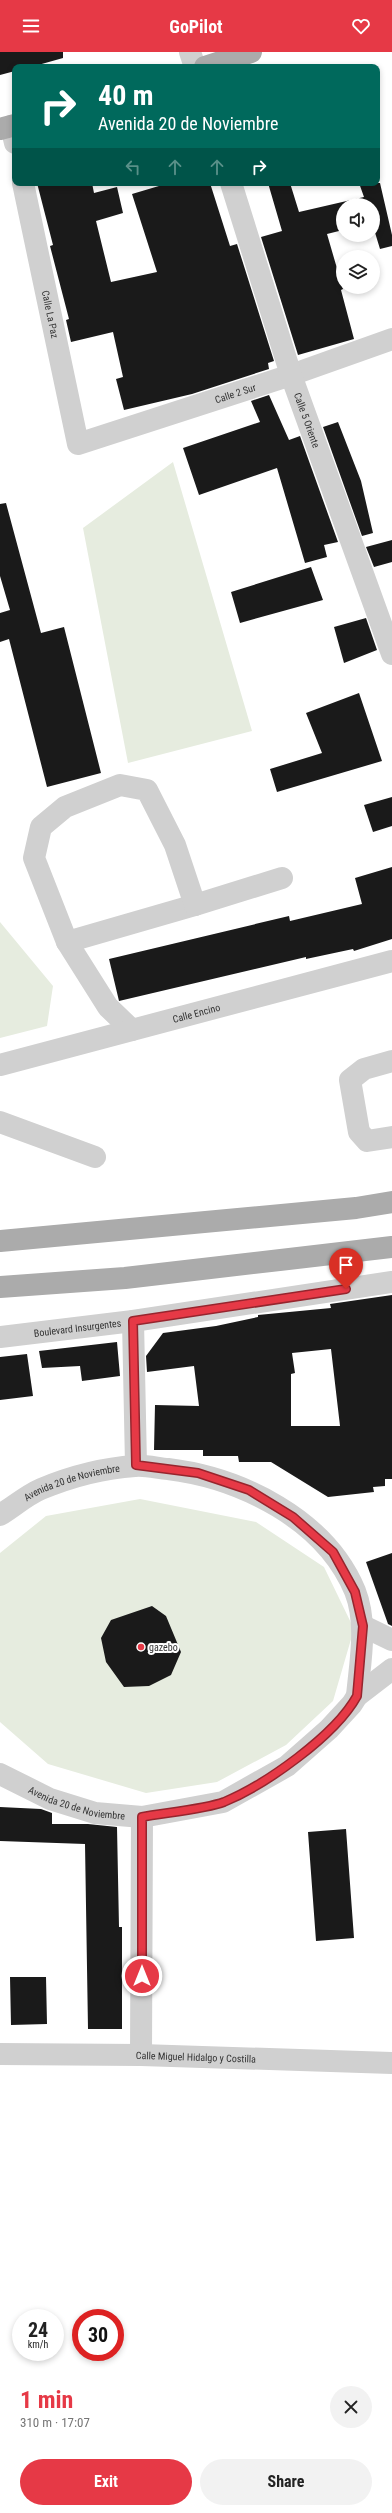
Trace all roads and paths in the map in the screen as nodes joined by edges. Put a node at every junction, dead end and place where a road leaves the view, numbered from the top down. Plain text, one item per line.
1 (190, 52) edge
2 (251, 52) edge
3 (194, 64) edge
4 (214, 64) edge
5 (24, 186) edge
6 (232, 186) edge
7 (392, 339) edge
8 (292, 375) junction
9 (78, 444) joint
10 (392, 654) edge
11 (282, 878) dead end
12 (195, 904) junction
13 (67, 942) junction
14 (392, 961) edge
15 (132, 1030) junction
16 (392, 1061) edge
17 (0, 1065) edge
18 (0, 1122) edge
19 (392, 1138) edge
20 (94, 1158) dead end
21 (392, 1202) edge
22 (0, 1241) edge
23 (392, 1247) edge
24 (392, 1282) edge
25 (0, 1287) edge
26 (133, 1321) junction
27 (0, 1337) edge
28 (136, 1465) junction
29 (0, 1515) edge
30 (363, 1626) junction
31 (392, 1640) edge
32 (392, 1669) edge
33 (357, 1696) junction
34 (0, 1774) edge
35 (142, 1817) junction
36 (0, 2054) edge
37 (142, 2055) junction
38 (392, 2063) edge

1 - 3 street
2 - 4 main road
5 - 9 street, Calle La Paz
6 - 8 street, Calle 5 Oriente
7 - 8 street, Calle 2 Sur
8 - 9 street, Calle 2 Sur
8 - 10 street, Calle 5 Oriente
11 - 12 street
12 - 13 street
12 - 13 street
13 - 15 street
14 - 15 street, Calle Encino
15 - 17 street, Calle Encino
16 - 19 street
18 - 20 street
21 - 22 main road
23 - 25 main road
24 - 26 street, Boulevard Insurgentes
26 - 27 street, Boulevard Insurgentes
26 - 28 street
28 - 29 street, Avenida 20 de Noviembre
28 - 30 street, Avenida 20 de Noviembre
30 - 31 street
30 - 33 street, Avenida 20 de Noviembre
32 - 33 street, Avenida 20 de Noviembre
33 - 35 street, Avenida 20 de Noviembre
34 - 35 street, Avenida 20 de Noviembre
35 - 37 street
36 - 37 street, Calle Miguel Hidalgo y Costilla
37 - 38 street, Calle Miguel Hidalgo y Costilla

